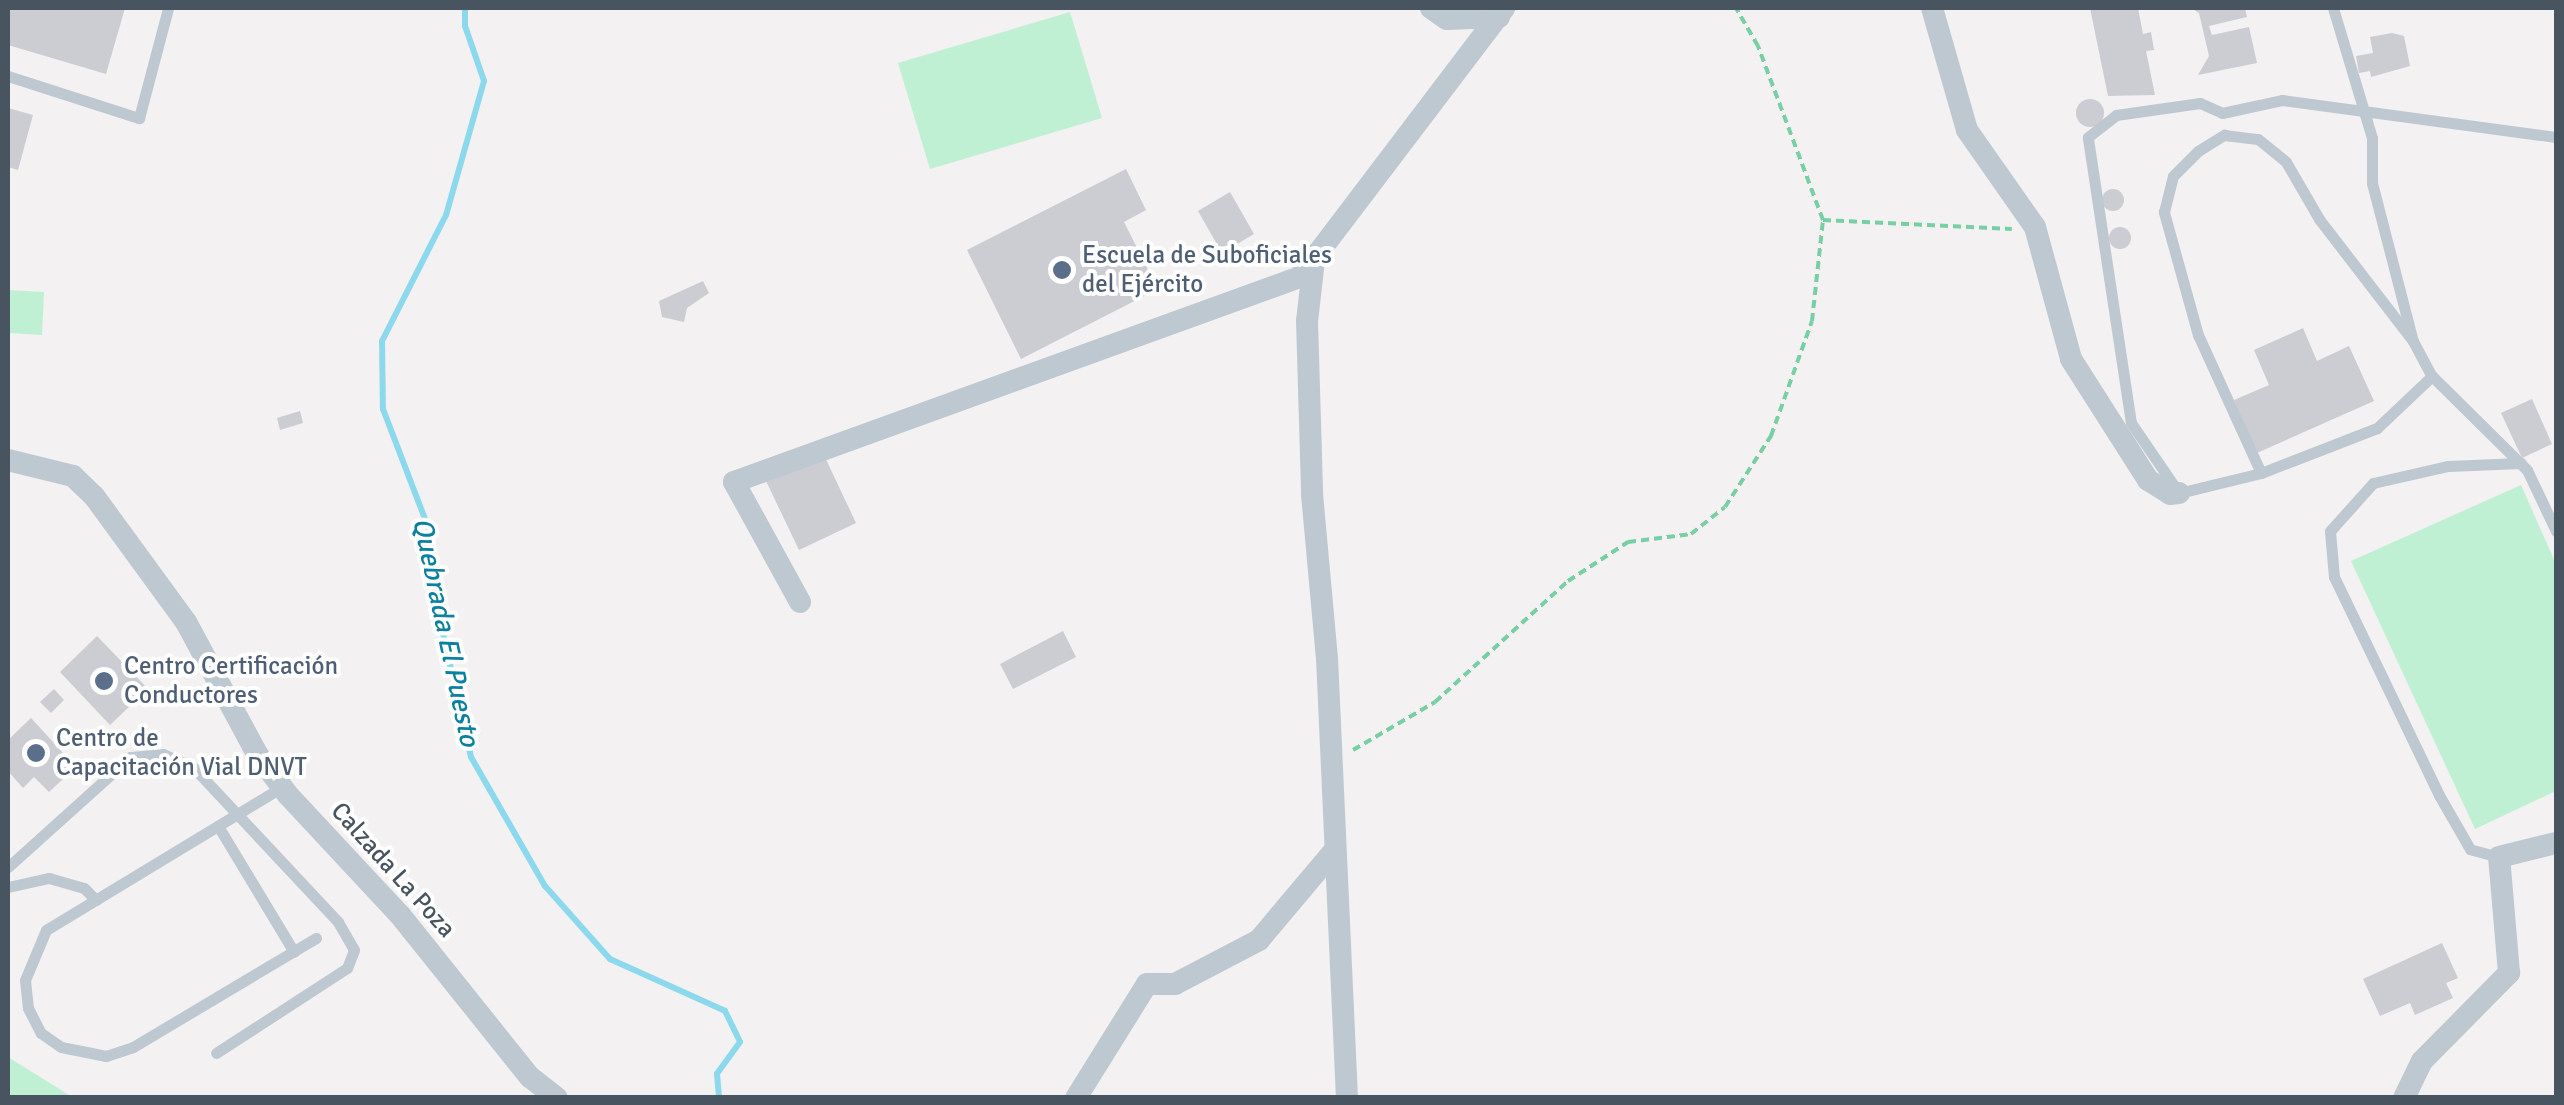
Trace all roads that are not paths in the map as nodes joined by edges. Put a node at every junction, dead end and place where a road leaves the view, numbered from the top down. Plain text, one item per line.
1 (168, 8) edge
2 (1432, 8) edge
3 (1932, 8) edge
4 (2334, 8) edge
5 (1502, 12) edge
6 (8, 76) edge
7 (2361, 108) junction
8 (2222, 113) junction
9 (2224, 136) junction
10 (2556, 137) edge
11 (1314, 260) junction
12 (2413, 341) junction
13 (2432, 376) junction
14 (8, 460) edge
15 (2521, 462) junction
16 (2261, 473) junction
17 (2179, 492) junction
18 (2556, 531) edge
19 (800, 602) dead end
20 (282, 787) junction
21 (235, 814) junction
22 (218, 826) junction
23 (2556, 843) edge
24 (1334, 851) junction
25 (2498, 858) junction
26 (8, 867) edge
27 (8, 887) edge
28 (96, 900) junction
29 (316, 938) dead end
30 (294, 952) junction
31 (216, 1054) dead end
32 (557, 1098) edge
33 (1076, 1098) edge
34 (1347, 1098) edge
35 (2404, 1098) edge

1 - 6 lane
2 - 5 street
3 - 17 street
4 - 7 lane
5 - 11 street
7 - 8 lane
7 - 10 lane
7 - 12 lane
8 - 9 lane
8 - 17 lane
9 - 12 lane
9 - 16 lane
11 - 19 street
11 - 24 street
12 - 13 lane
13 - 15 lane
13 - 16 lane
14 - 20 street, Calzada La Poza
15 - 18 lane
15 - 25 lane
16 - 17 lane
20 - 21 lane
20 - 32 street, Calzada La Poza
21 - 22 lane
21 - 26 lane
21 - 31 lane
22 - 28 lane
22 - 30 lane
23 - 25 street
24 - 33 street
24 - 34 street
25 - 35 street
27 - 28 lane
28 - 30 lane
29 - 30 lane

